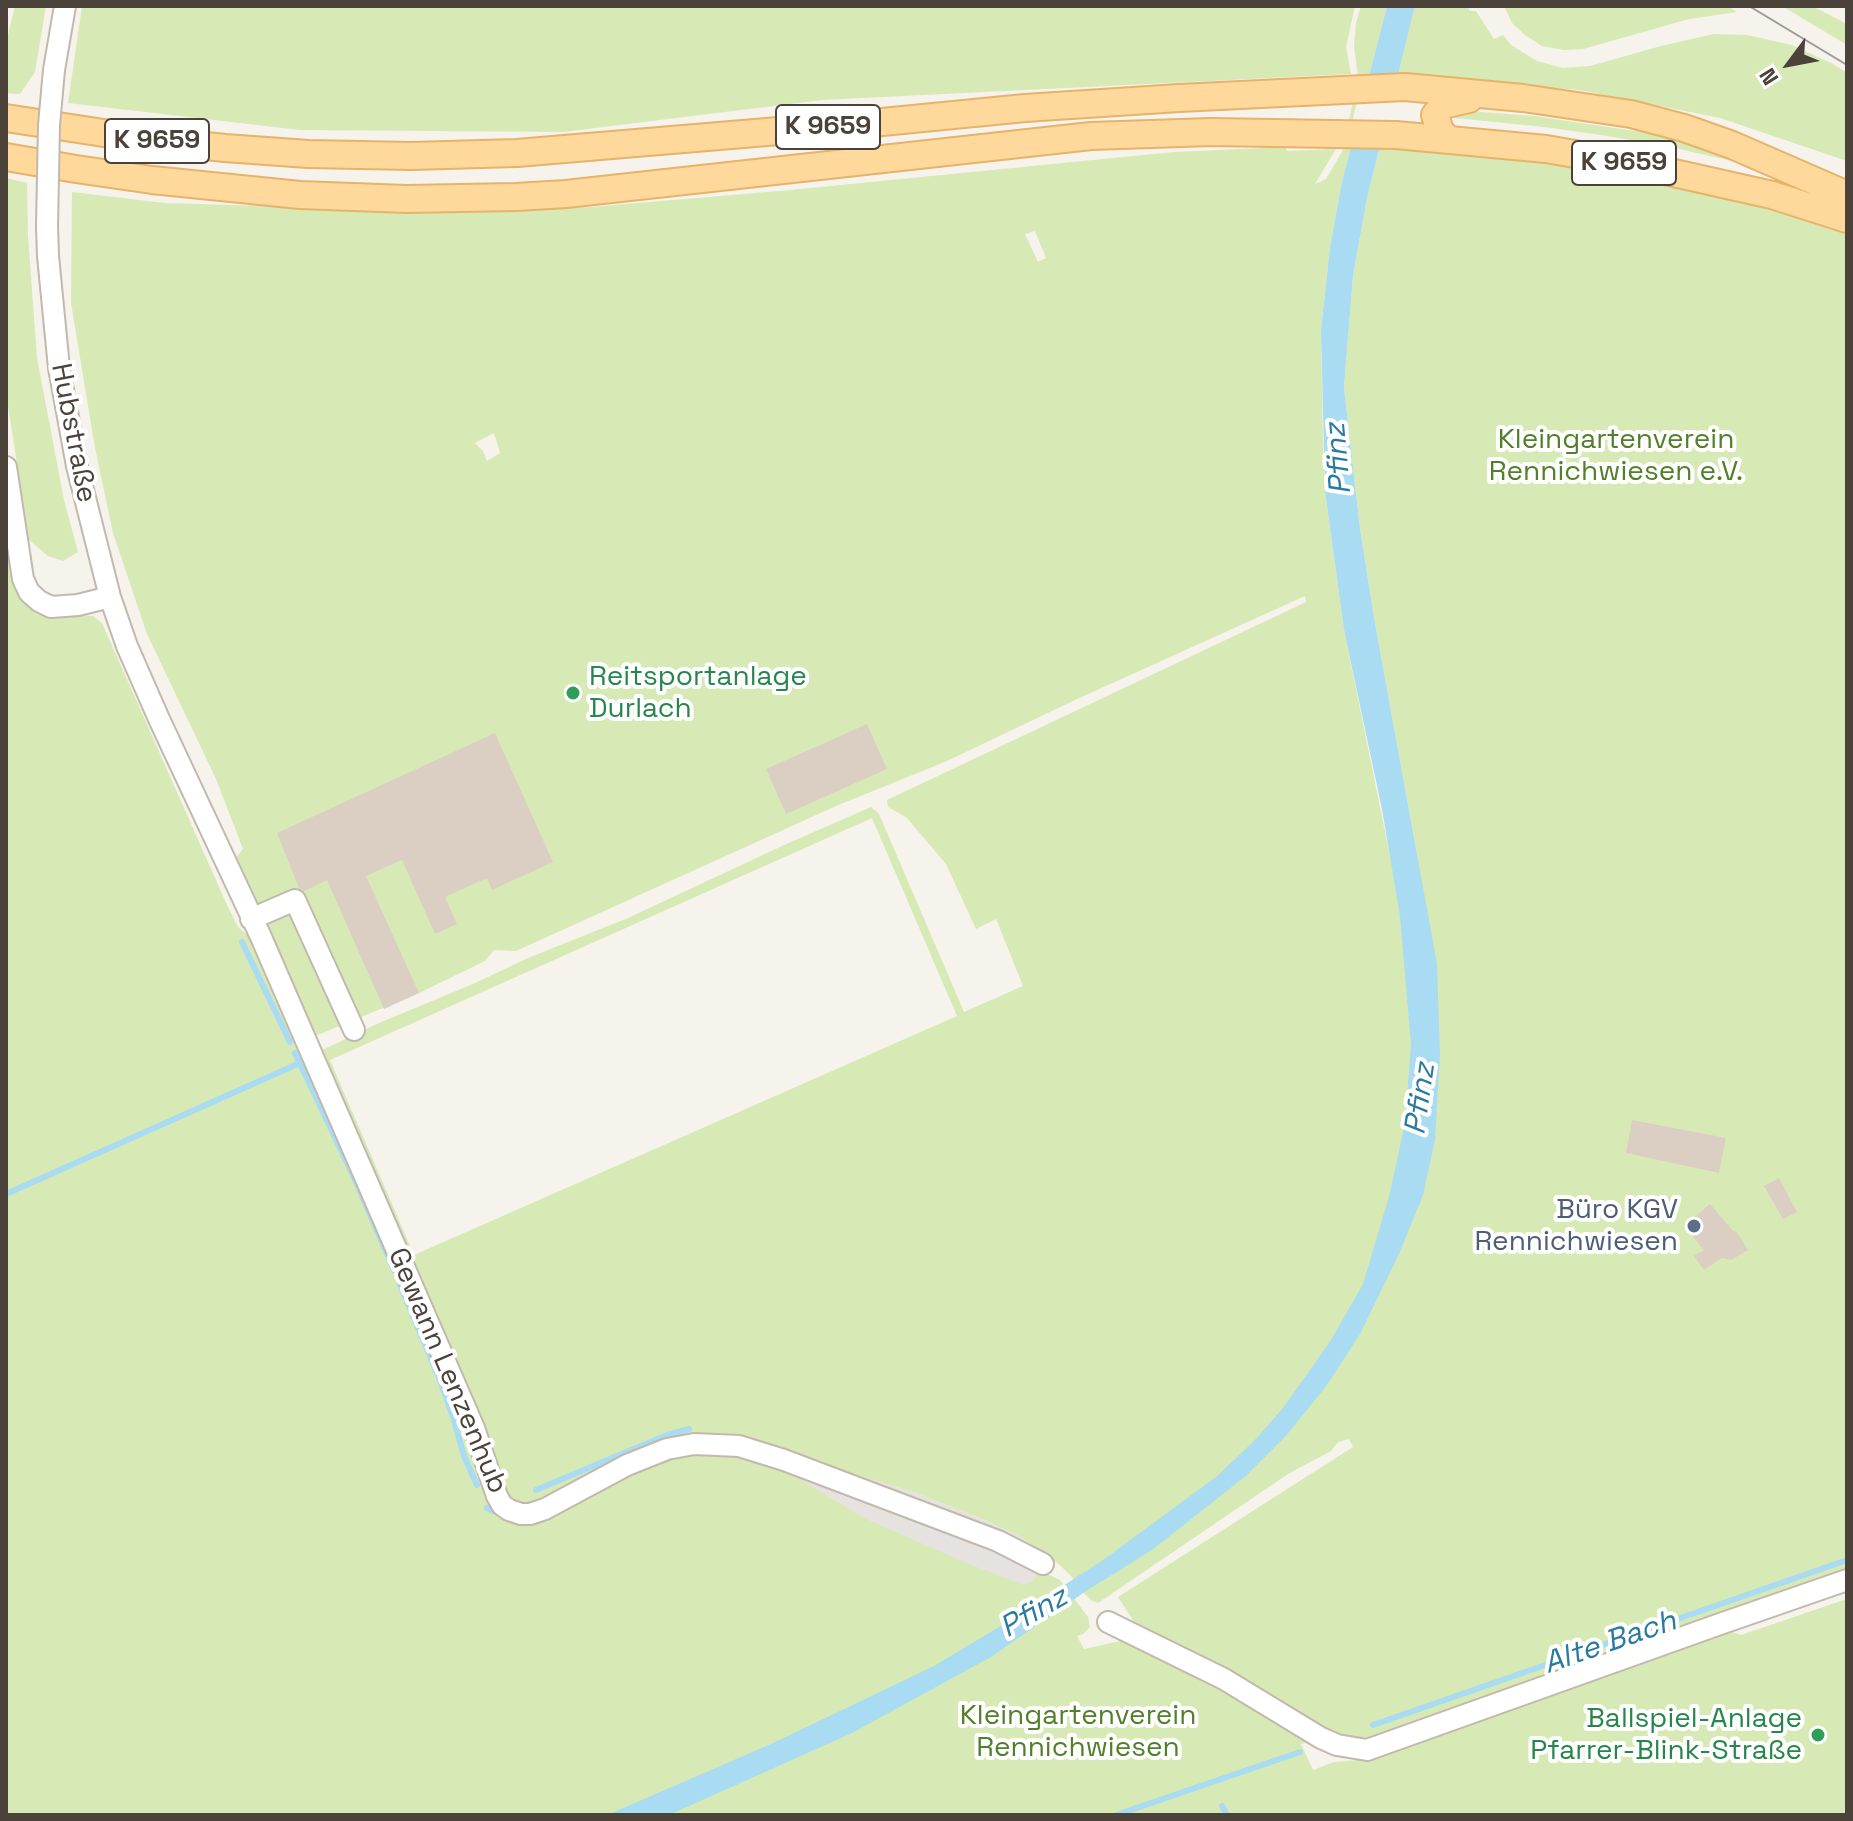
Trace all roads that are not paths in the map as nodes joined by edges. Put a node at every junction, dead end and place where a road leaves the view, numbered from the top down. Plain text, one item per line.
1 (65, 6) edge
2 (1484, 95) junction
3 (6, 118) edge
4 (1448, 139) junction
5 (6, 157) edge
6 (1847, 195) edge
7 (1847, 219) edge
8 (6, 467) edge
9 (110, 597) junction
10 (214, 837) joint
11 (251, 919) junction
12 (354, 1030) dead end
13 (1043, 1564) dead end
14 (1847, 1580) edge
15 (1108, 1622) dead end

1 - 9 street, Hubstraße, bridge
2 - 3 main road, K 9659
2 - 4 main road
2 - 6 main road, K 9659
4 - 5 main road, K 9659
4 - 7 main road, K 9659
8 - 9 street
9 - 10 street, Hubstraße
10 - 11 street, Gewann Lenzenhub
11 - 12 street
11 - 13 street, Gewann Lenzenhub
14 - 15 street

